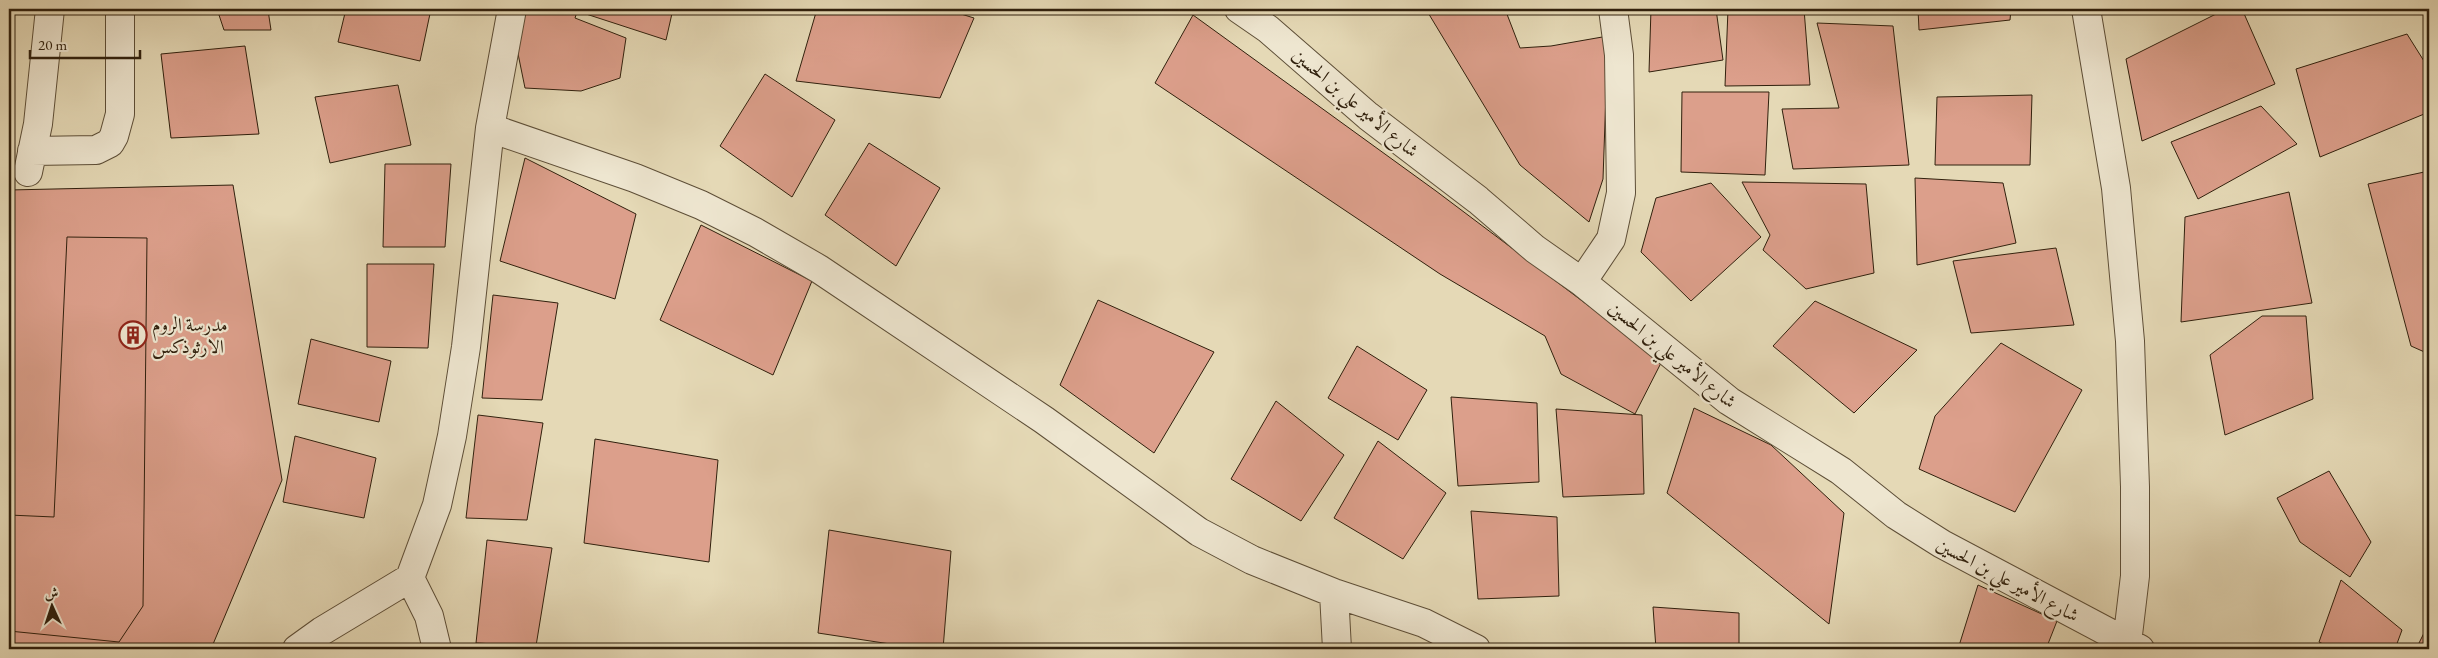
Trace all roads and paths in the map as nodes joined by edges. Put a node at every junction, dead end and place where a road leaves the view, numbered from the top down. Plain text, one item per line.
1 (50, 9) edge
2 (120, 9) edge
3 (512, 9) edge
4 (1239, 9) edge
5 (1613, 9) edge
6 (2086, 9) edge
7 (490, 128) junction
8 (1582, 282) junction
9 (410, 578) junction
10 (1334, 593) junction
11 (2134, 646) edge
12 (296, 649) edge
13 (436, 649) edge
14 (1337, 649) edge
15 (1476, 649) edge

1 - 2 street
3 - 7 street
4 - 8 street, شارع الأمير علي بن الحسين
5 - 8 street
6 - 11 street
7 - 9 street
7 - 10 street
8 - 11 street, شارع الأمير علي بن الحسين
9 - 12 street
9 - 13 street
10 - 14 street
10 - 15 street

